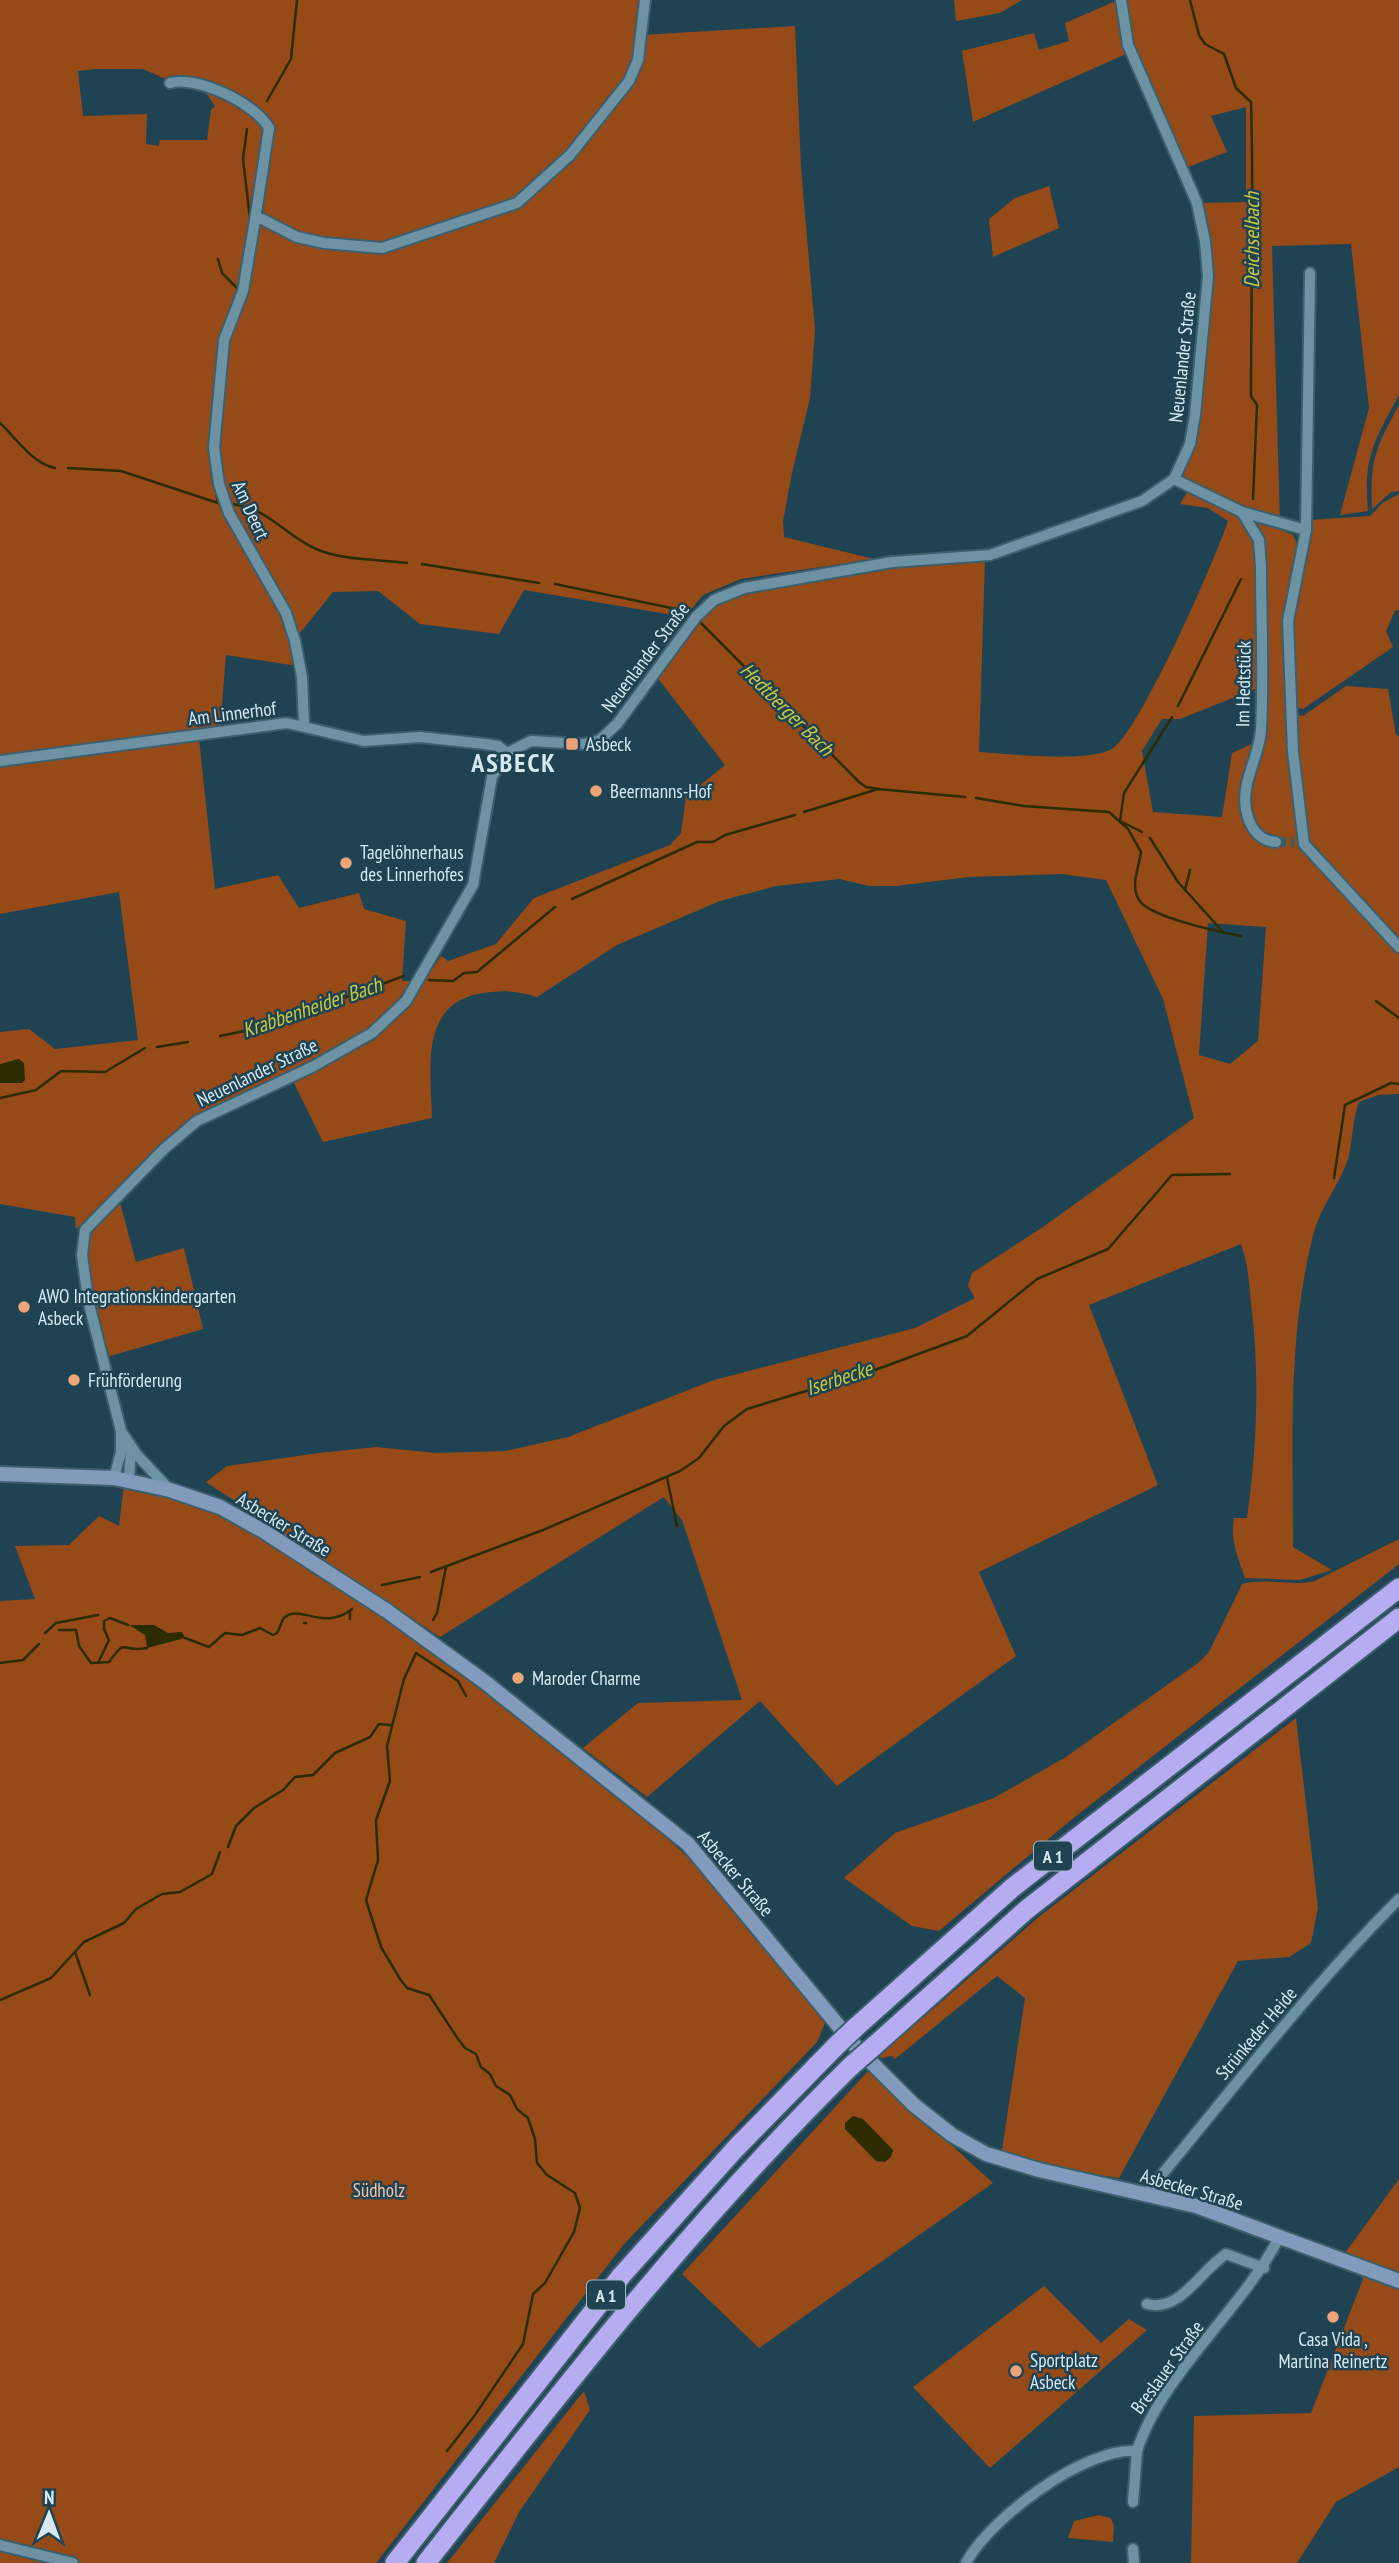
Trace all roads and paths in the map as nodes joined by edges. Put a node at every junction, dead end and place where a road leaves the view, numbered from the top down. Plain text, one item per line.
1 (645, 0) edge
2 (1121, 0) edge
3 (170, 83) dead end
4 (255, 220) junction
5 (1310, 273) dead end
6 (1174, 479) junction
7 (1242, 512) junction
8 (1306, 530) junction
9 (304, 725) junction
10 (507, 753) junction
11 (0, 761) edge
12 (1276, 842) tunnel mouth
13 (1399, 947) edge
14 (121, 1431) junction
15 (131, 1448) junction
16 (0, 1474) edge
17 (122, 1479) junction
18 (170, 1490) junction
19 (1399, 1588) edge
20 (1399, 1618) edge
21 (1399, 1899) edge
22 (1146, 2194) junction
23 (1280, 2236) junction
24 (1264, 2268) junction
25 (1399, 2281) edge
26 (1147, 2304) dead end
27 (1138, 2451) junction
28 (1133, 2502) dead end
29 (0, 2545) edge
30 (1133, 2549) dead end
31 (73, 2563) edge
32 (395, 2563) edge
33 (426, 2563) edge
34 (966, 2563) edge
35 (1134, 2563) edge

1 - 4 street
2 - 6 street, Neuenlander Straße
3 - 4 street, Am Deert
4 - 9 street, Am Deert
5 - 8 street
6 - 7 street
6 - 10 street, Neuenlander Straße
7 - 8 street
7 - 12 street, Im Hedtstück
8 - 13 street
9 - 10 street, Am Linnerhof
9 - 11 street, Am Linnerhof
10 - 14 street, Neuenlander Straße
14 - 15 street, Neuenlander Straße
14 - 17 street, Neuenlander Straße
15 - 17 street
15 - 18 street, Neuenlander Straße
16 - 17 main road, Asbecker Straße
17 - 18 main road, Asbecker Straße
18 - 22 main road, Asbecker Straße
19 - 32 highway, A 1, bridge
20 - 33 highway, A 1, bridge
21 - 22 street, Strünkeder Heide
22 - 23 main road, Asbecker Straße
23 - 24 street, Breslauer Straße
23 - 25 main road, Asbecker Straße
24 - 26 street
24 - 27 street, Breslauer Straße
27 - 28 street, Breslauer Straße
27 - 34 street
29 - 31 street
30 - 35 street

